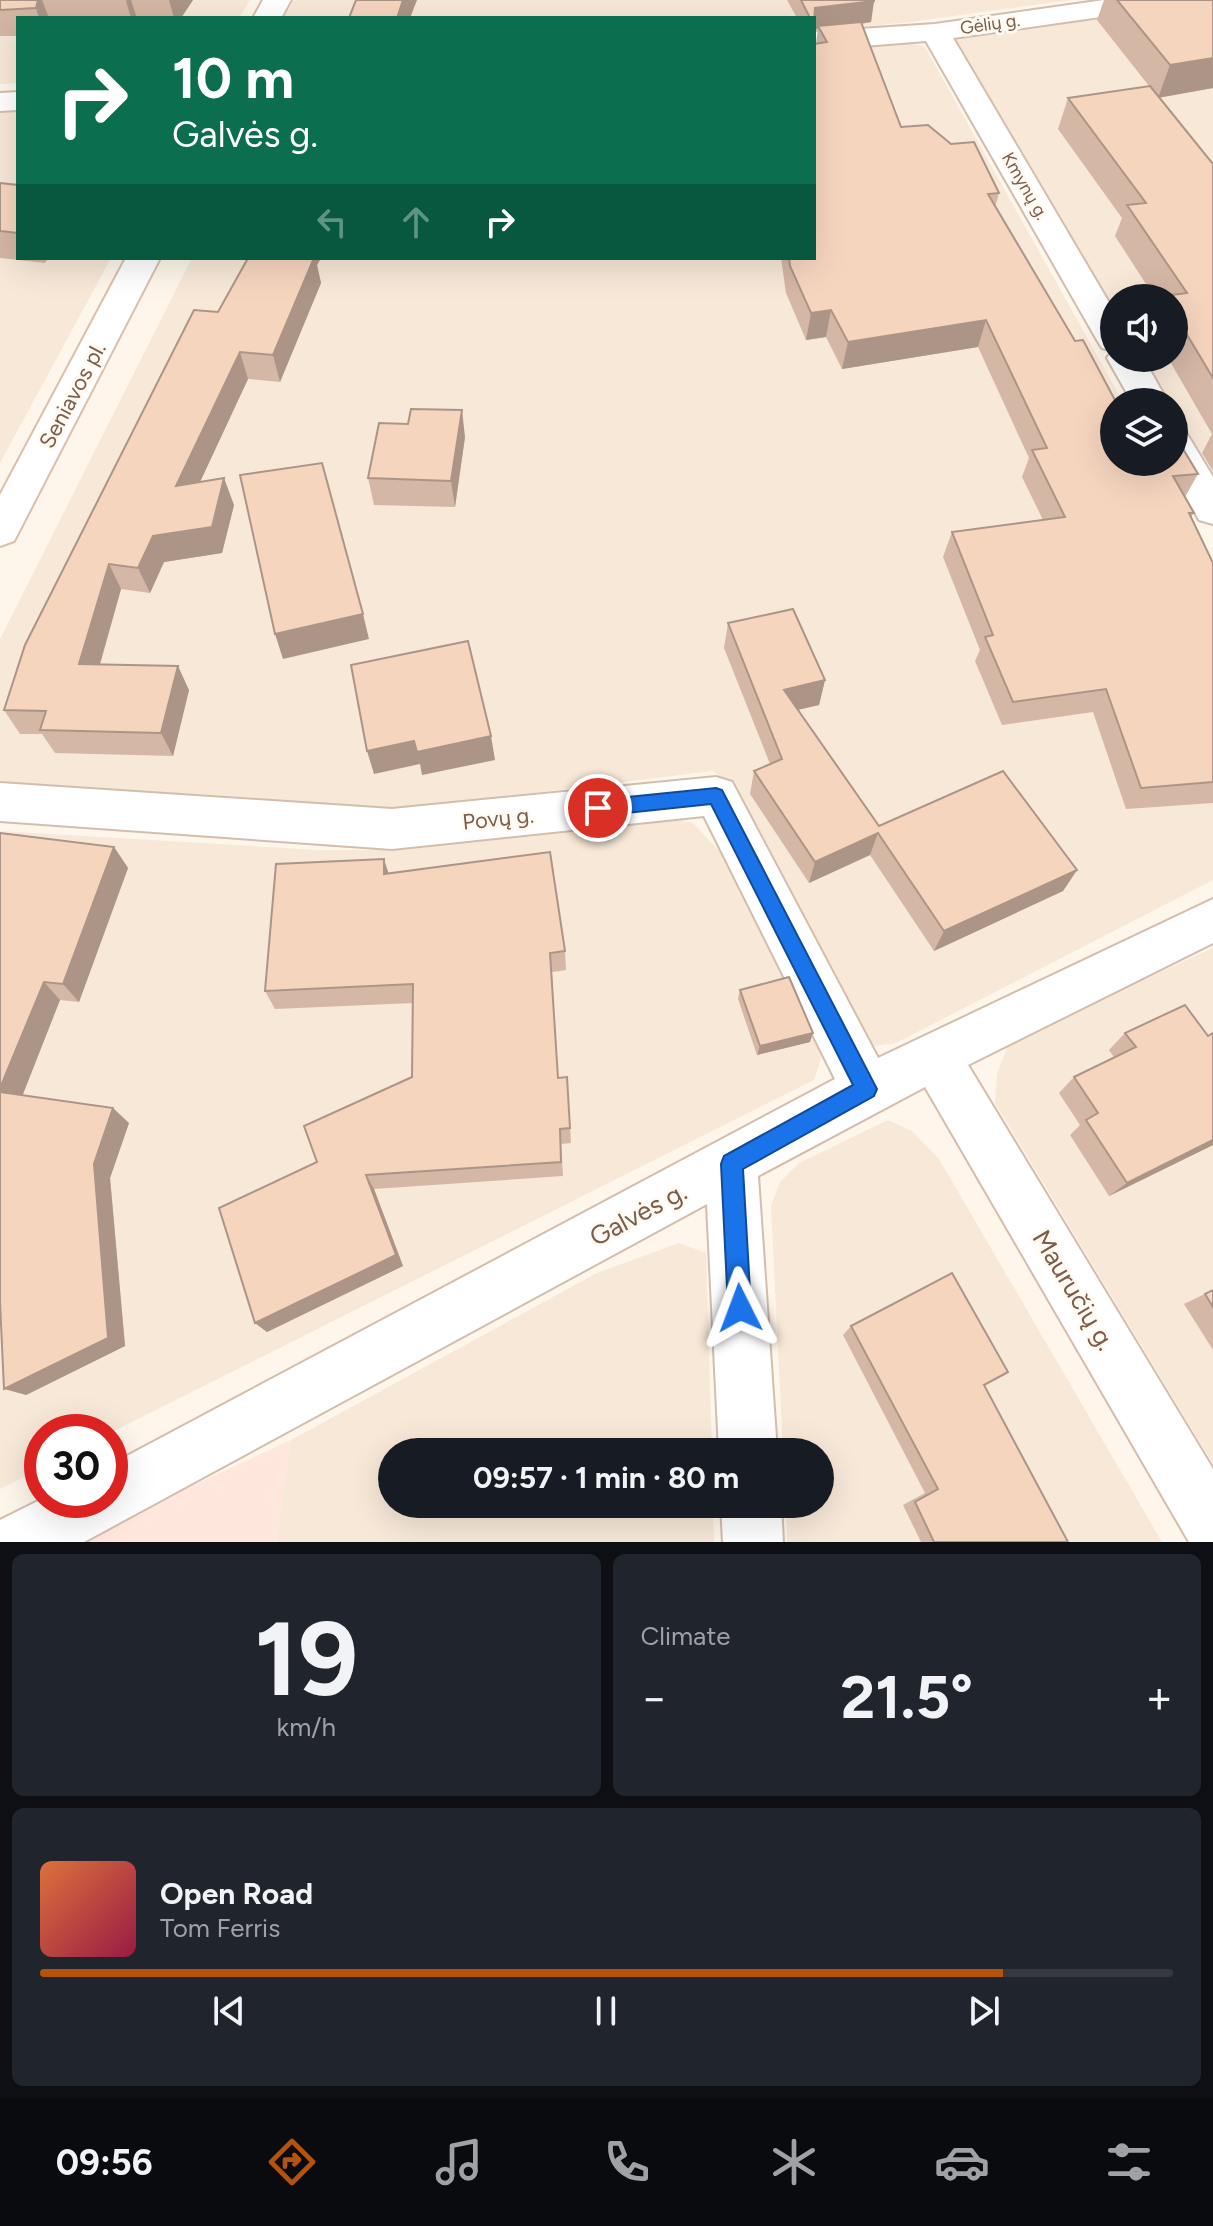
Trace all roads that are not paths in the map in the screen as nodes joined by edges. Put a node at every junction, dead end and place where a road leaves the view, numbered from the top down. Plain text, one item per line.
1 (1164, 0) edge
2 (935, 32) junction
3 (816, 41) edge
4 (142, 260) edge
5 (1100, 316) edge
6 (1188, 467) edge
7 (1213, 510) edge
8 (0, 531) edge
9 (0, 802) edge
10 (1213, 920) edge
11 (934, 1055) junction
12 (867, 1089) junction
13 (731, 1164) junction
14 (747, 1438) edge
15 (128, 1487) edge
16 (68, 1518) edge
17 (752, 1518) edge
18 (1213, 1525) edge
19 (20, 1542) edge
20 (753, 1542) edge

1 - 2 street, Gėlių g.
2 - 3 street, Gėlių g.
2 - 5 street, Kmynų g.
4 - 8 street, Seniavos pl.
6 - 7 street
9 - 12 street, Povų g.
10 - 11 street, Galvės g.
11 - 12 street, Galvės g.
11 - 18 street, Mauručių g.
12 - 13 street, Galvės g.
13 - 14 street
13 - 15 street, Galvės g.
16 - 19 street
17 - 20 street

